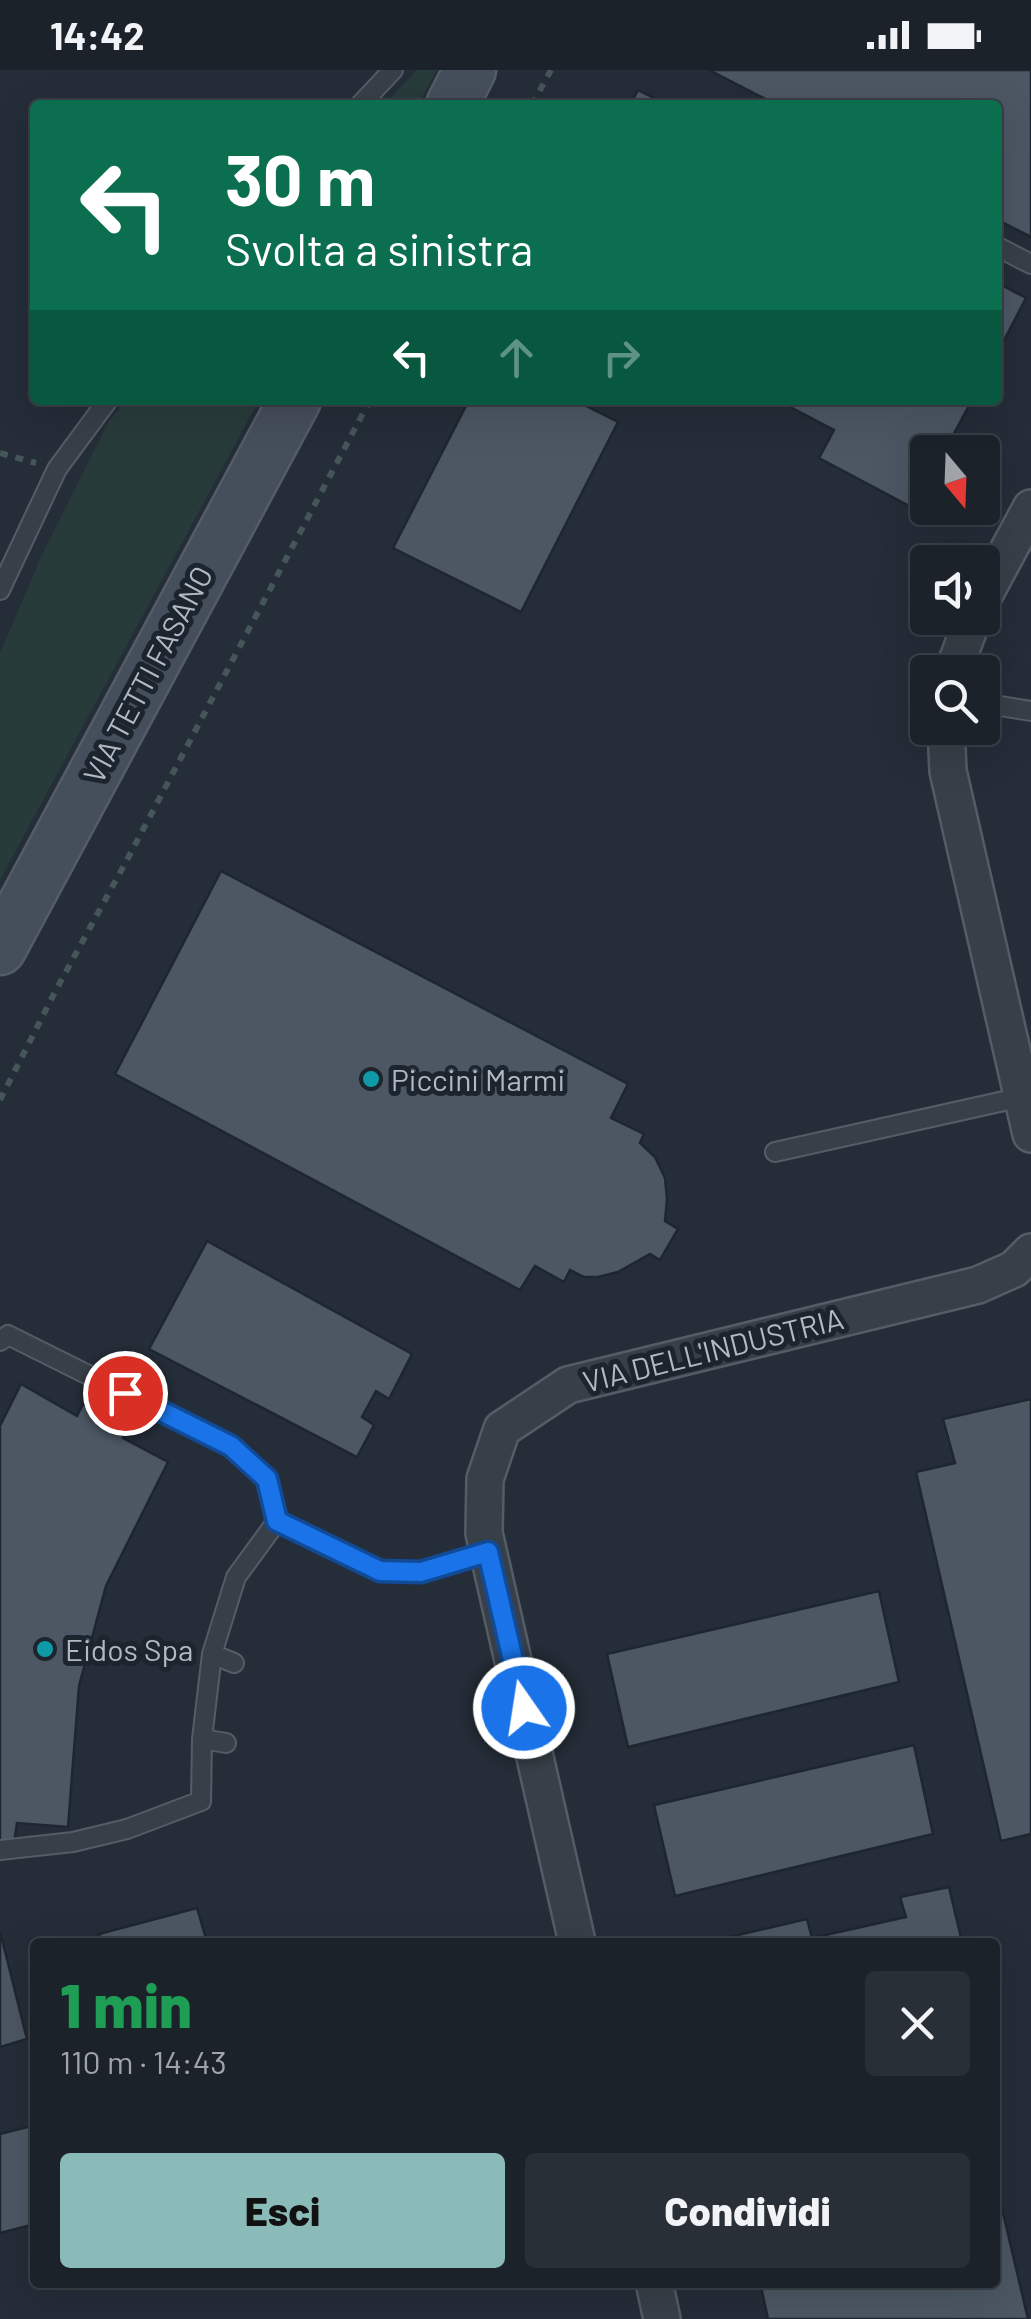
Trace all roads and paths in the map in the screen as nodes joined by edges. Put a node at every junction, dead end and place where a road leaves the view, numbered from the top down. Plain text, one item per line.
1 (393, 70) edge
2 (470, 70) edge
3 (551, 70) edge
4 (365, 100) edge
5 (455, 100) edge
6 (535, 100) edge
7 (1002, 249) edge
8 (1031, 264) edge
9 (104, 405) edge
10 (292, 405) edge
11 (367, 405) edge
12 (0, 453) edge
13 (57, 469) junction
14 (1031, 508) edge
15 (1000, 566) edge
16 (0, 590) edge
17 (1000, 707) edge
18 (1031, 711) edge
19 (947, 745) edge
20 (0, 948) edge
21 (1022, 1097) junction
22 (0, 1100) edge
23 (1031, 1134) edge
24 (775, 1152) dead end
25 (1031, 1253) edge
26 (0, 1340) edge
27 (277, 1521) junction
28 (488, 1552) junction
29 (212, 1654) junction
30 (234, 1663) dead end
31 (202, 1739) junction
32 (226, 1742) dead end
33 (0, 1850) edge
34 (576, 1938) edge
35 (655, 2288) edge
36 (662, 2319) edge

1 - 4 lane
2 - 5 main road
3 - 6 path
7 - 8 lane
9 - 13 lane
10 - 20 main road, VIA TETTI FASANO
11 - 22 path
12 - 13 path
13 - 16 lane
14 - 15 street
17 - 18 lane
19 - 21 street
21 - 23 street
21 - 24 lane
25 - 28 street, VIA DELL'INDUSTRIA
26 - 27 lane
27 - 28 lane
27 - 29 lane
28 - 34 street, VIA DELL'INDUSTRIA
29 - 30 lane
29 - 31 lane
31 - 32 lane
31 - 33 lane
35 - 36 street

